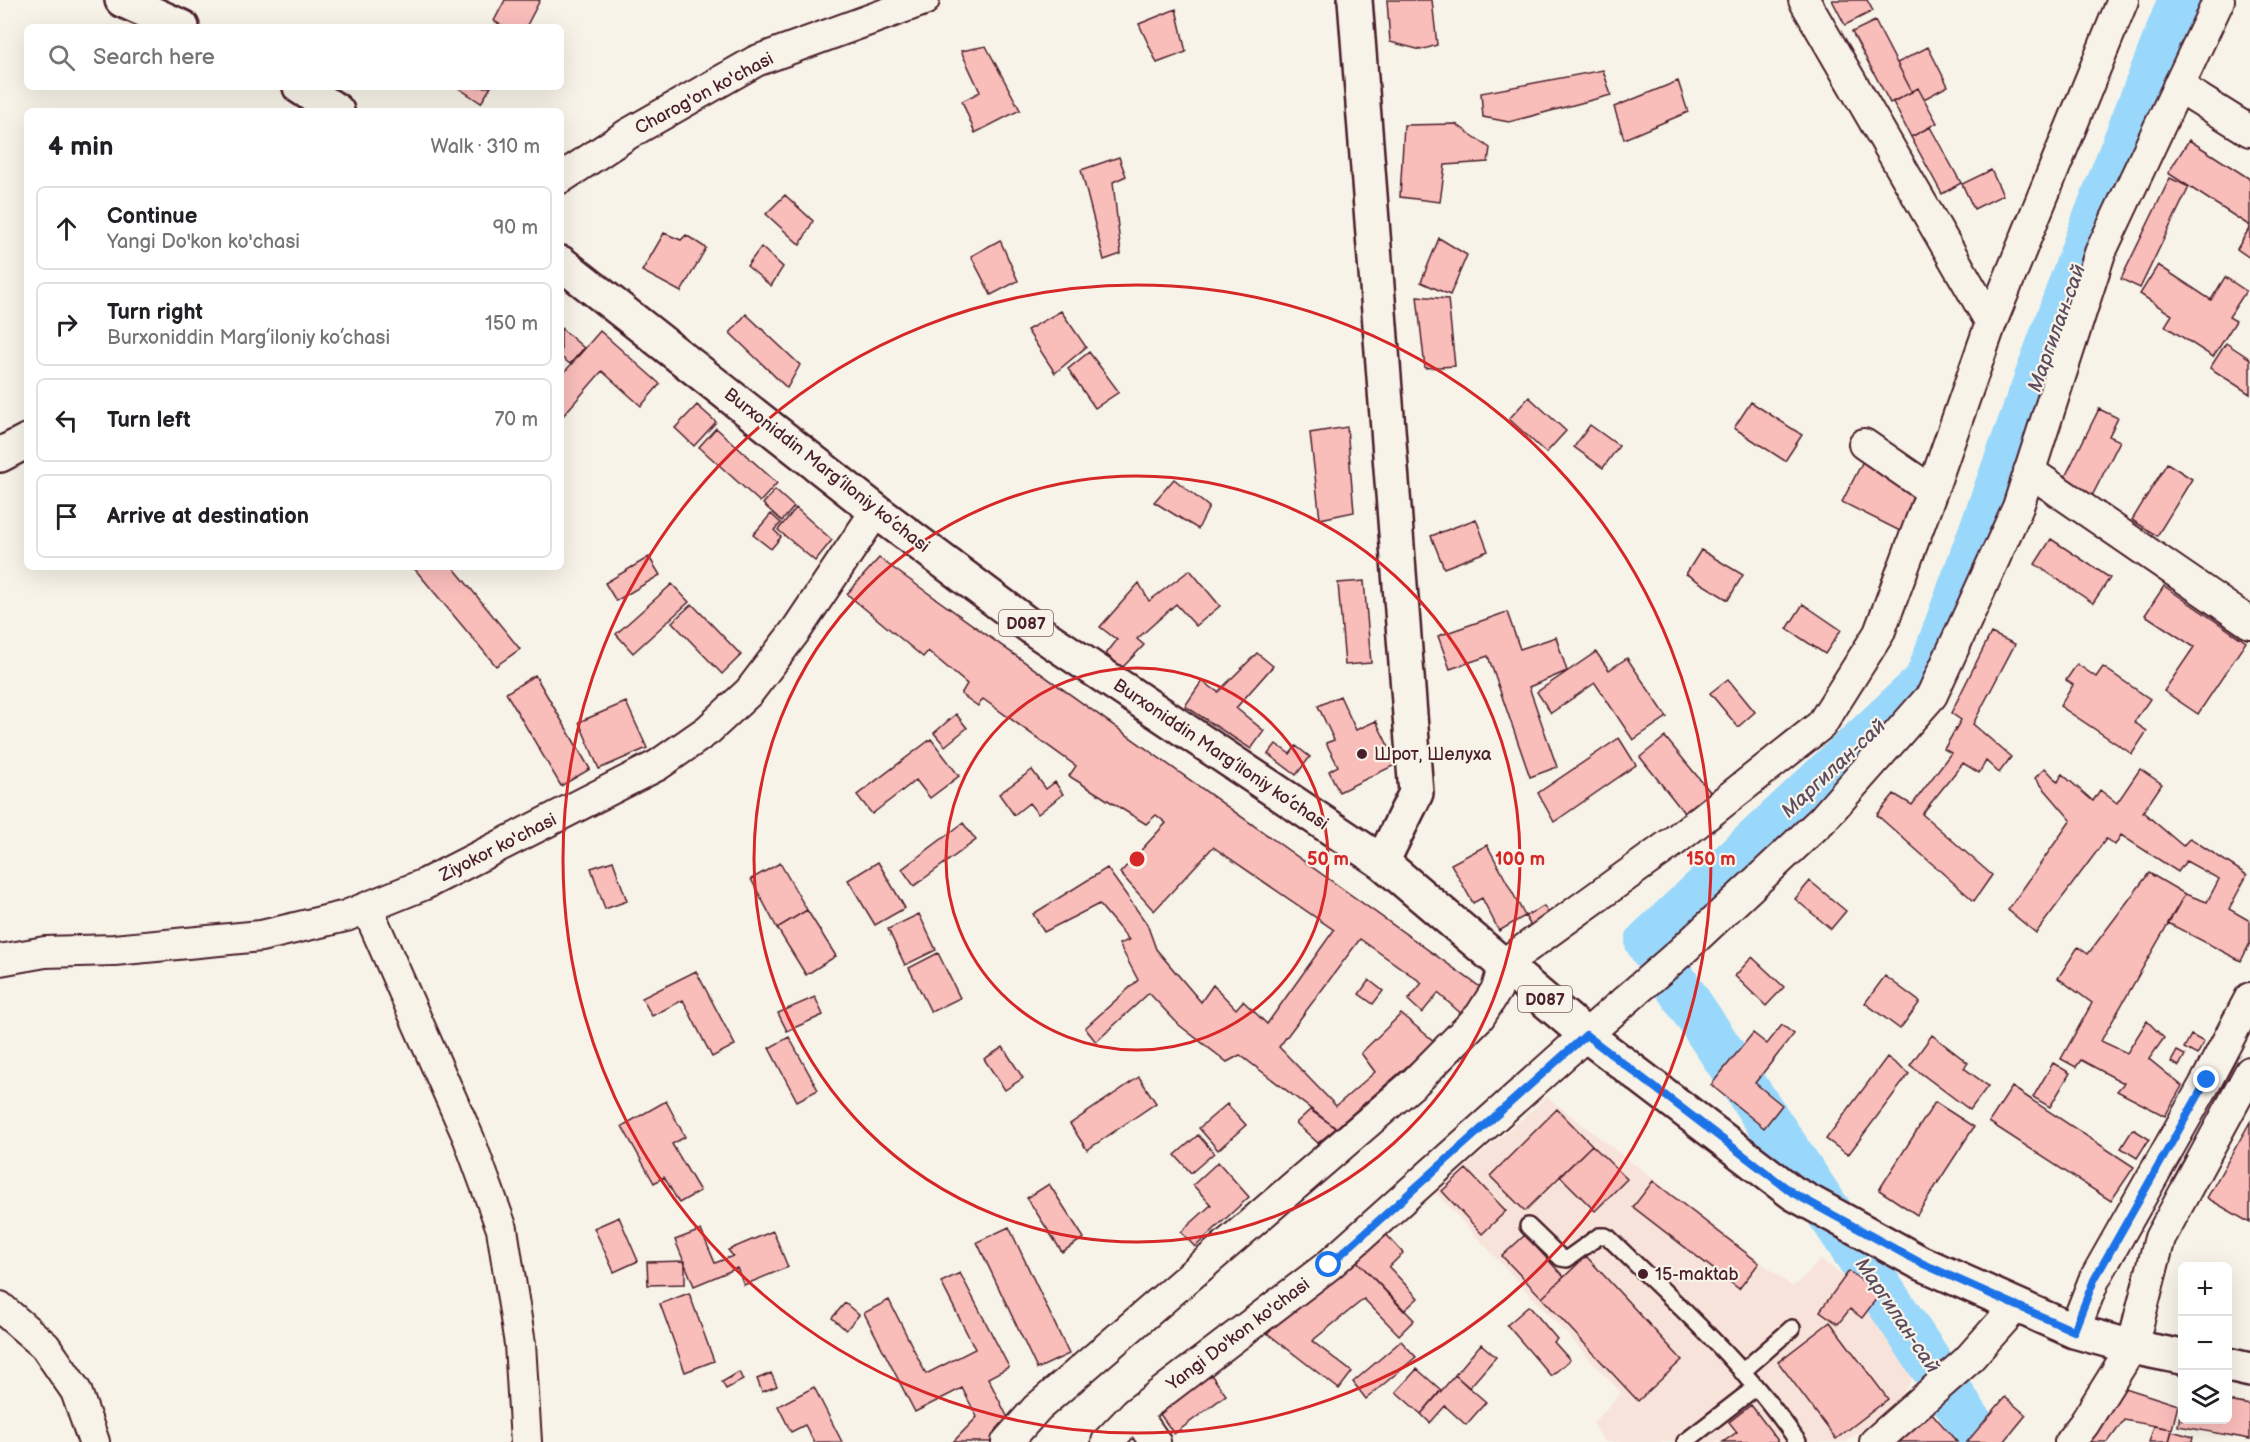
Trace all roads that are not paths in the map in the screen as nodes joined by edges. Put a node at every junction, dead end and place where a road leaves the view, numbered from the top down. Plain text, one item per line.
1 (122, 0) edge
2 (924, 0) edge
3 (1355, 0) edge
4 (1804, 0) edge
5 (2123, 0) edge
6 (2219, 0) edge
7 (175, 24) edge
8 (2178, 86) junction
9 (305, 90) edge
10 (332, 108) edge
11 (2250, 131) edge
12 (564, 176) edge
13 (564, 266) edge
14 (1991, 323) junction
15 (24, 442) edge
16 (1864, 444) dead end
17 (0, 454) edge
18 (2029, 471) junction
19 (1932, 491) junction
20 (876, 511) junction
21 (2250, 623) edge
22 (1382, 862) junction
23 (367, 908) junction
24 (0, 960) edge
25 (1504, 964) junction
26 (2250, 998) edge
27 (1586, 1035) junction
28 (2250, 1072) edge
29 (1528, 1226) dead end
30 (2016, 1306) junction
31 (0, 1307) edge
32 (1792, 1328) dead end
33 (2074, 1331) junction
34 (2132, 1347) junction
35 (2178, 1356) edge
36 (2232, 1366) edge
37 (2250, 1370) edge
38 (1742, 1372) junction
39 (1756, 1387) junction
40 (1135, 1413) junction
41 (94, 1442) edge
42 (526, 1442) edge
43 (1007, 1442) edge
44 (1107, 1442) edge
45 (1155, 1442) edge
46 (1685, 1442) edge
47 (1798, 1442) edge
48 (1875, 1442) edge
49 (2070, 1442) edge

1 - 7 main road
2 - 12 street, Charog'on ko'chasi
3 - 22 main road
4 - 14 street
5 - 14 street
6 - 8 street, Yangi Do'kon ko'chasi
8 - 11 street
8 - 18 street, Yangi Do'kon ko'chasi
9 - 10 main road
13 - 20 main road, Burxoniddin Marg’iloniy ko’chasi / D087
14 - 19 street
15 - 17 main road
16 - 19 street
18 - 21 street
18 - 27 street, Yangi Do'kon ko'chasi
19 - 25 street
20 - 22 main road, Burxoniddin Marg’iloniy ko’chasi / D087
20 - 23 street, Ziyokor ko'chasi
22 - 25 main road, Burxoniddin Marg’iloniy ko’chasi / D087
23 - 24 street, Ziyokor ko'chasi
23 - 42 street
25 - 27 main road, Burxoniddin Marg’iloniy ko’chasi / D087
25 - 43 street
26 - 33 street
27 - 30 main road, Burxoniddin Marg’iloniy ko’chasi / D087
27 - 40 street, Yangi Do'kon ko'chasi
28 - 34 street
29 - 38 lane
30 - 33 main road, Burxoniddin Marg’iloniy ko’chasi / D087
30 - 48 street
31 - 41 street
32 - 38 lane
33 - 34 main road, Burxoniddin Marg’iloniy ko’chasi / D087
34 - 35 main road, Burxoniddin Marg’iloniy ko’chasi / D087
34 - 49 street
36 - 37 main road
38 - 39 lane
39 - 46 lane
39 - 47 lane
40 - 44 street, Yangi Do'kon ko'chasi
40 - 45 street

